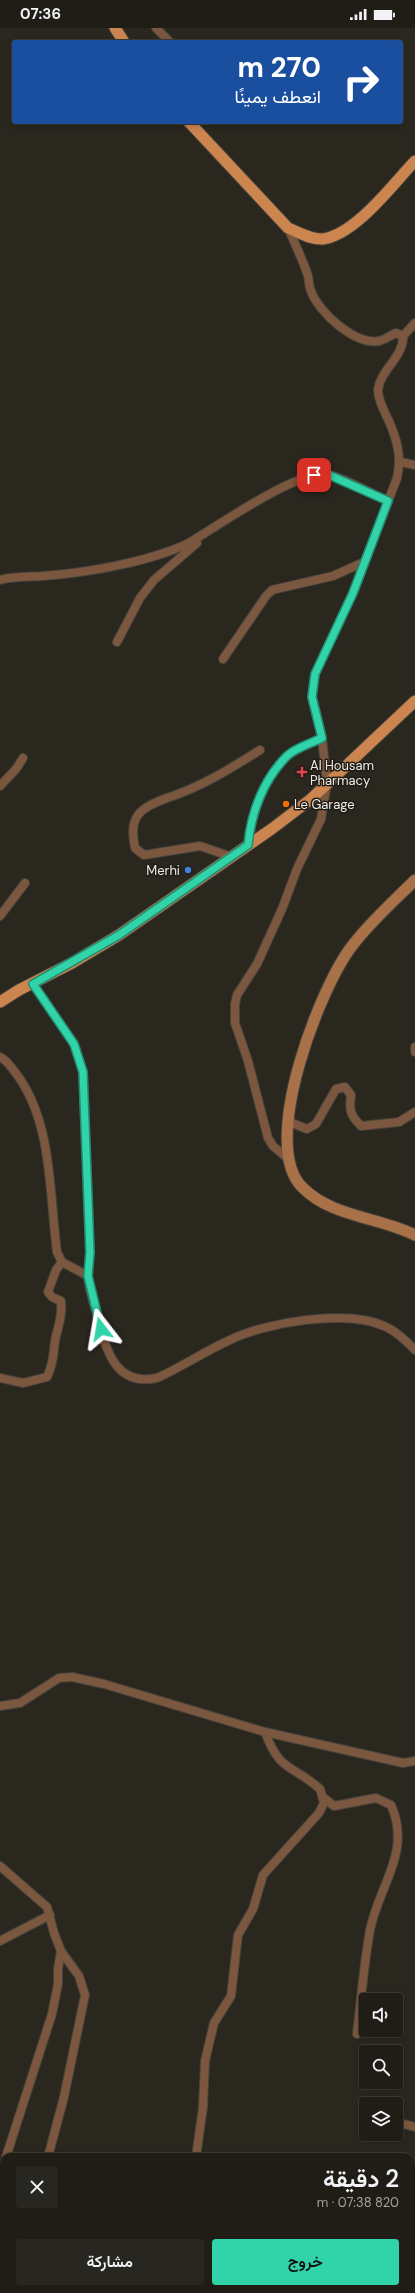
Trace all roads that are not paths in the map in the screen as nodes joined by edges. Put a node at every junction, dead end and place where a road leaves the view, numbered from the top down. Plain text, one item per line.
1 (115, 28) edge
2 (156, 28) edge
3 (123, 40) edge
4 (168, 40) edge
5 (191, 124) edge
6 (415, 161) edge
7 (288, 228) junction
8 (415, 323) edge
9 (403, 336) junction
10 (401, 462) junction
11 (415, 464) edge
12 (388, 501) junction
13 (217, 527) junction
14 (364, 562) junction
15 (0, 580) edge
16 (117, 642) dead end
17 (223, 659) dead end
18 (415, 701) edge
19 (322, 738) junction
20 (260, 750) dead end
21 (22, 758) dead end
22 (327, 783) junction
23 (0, 786) edge
24 (248, 845) junction
25 (232, 857) junction
26 (415, 880) edge
27 (26, 883) dead end
28 (0, 916) edge
29 (33, 984) junction
30 (0, 1002) edge
31 (415, 1047) edge
32 (415, 1052) edge
33 (0, 1057) edge
34 (415, 1112) edge
35 (287, 1121) junction
36 (287, 1158) junction
37 (415, 1235) edge
38 (62, 1262) junction
39 (88, 1276) junction
40 (415, 1350) edge
41 (0, 1378) edge
42 (0, 1706) edge
43 (265, 1732) junction
44 (415, 1761) edge
45 (324, 1798) junction
46 (0, 1866) edge
47 (50, 1915) junction
48 (0, 1941) edge
49 (61, 1951) junction
50 (357, 2034) dead end
51 (403, 2124) edge
52 (415, 2127) edge
53 (7, 2153) edge
54 (49, 2153) edge
55 (197, 2153) edge

1 - 3 main road
2 - 4 street
5 - 7 main road
6 - 7 main road
7 - 9 street
8 - 9 street
9 - 10 street
10 - 11 street
10 - 12 street
12 - 13 street
12 - 14 street
13 - 15 street
13 - 16 street
14 - 17 street
14 - 19 street
18 - 22 main road
19 - 22 street
19 - 24 street
20 - 25 street
21 - 23 street
22 - 24 main road
22 - 36 street
24 - 25 main road
25 - 29 main road
26 - 35 main road
27 - 28 street
29 - 30 main road
29 - 39 street
31 - 32 street
33 - 38 street
34 - 35 street
35 - 36 main road
36 - 37 main road
38 - 39 street
38 - 41 street
39 - 40 street
42 - 43 street
43 - 44 street
43 - 45 street
45 - 50 street
45 - 55 street
46 - 47 street
47 - 48 street
47 - 49 street
49 - 53 street
49 - 54 street
51 - 52 street

